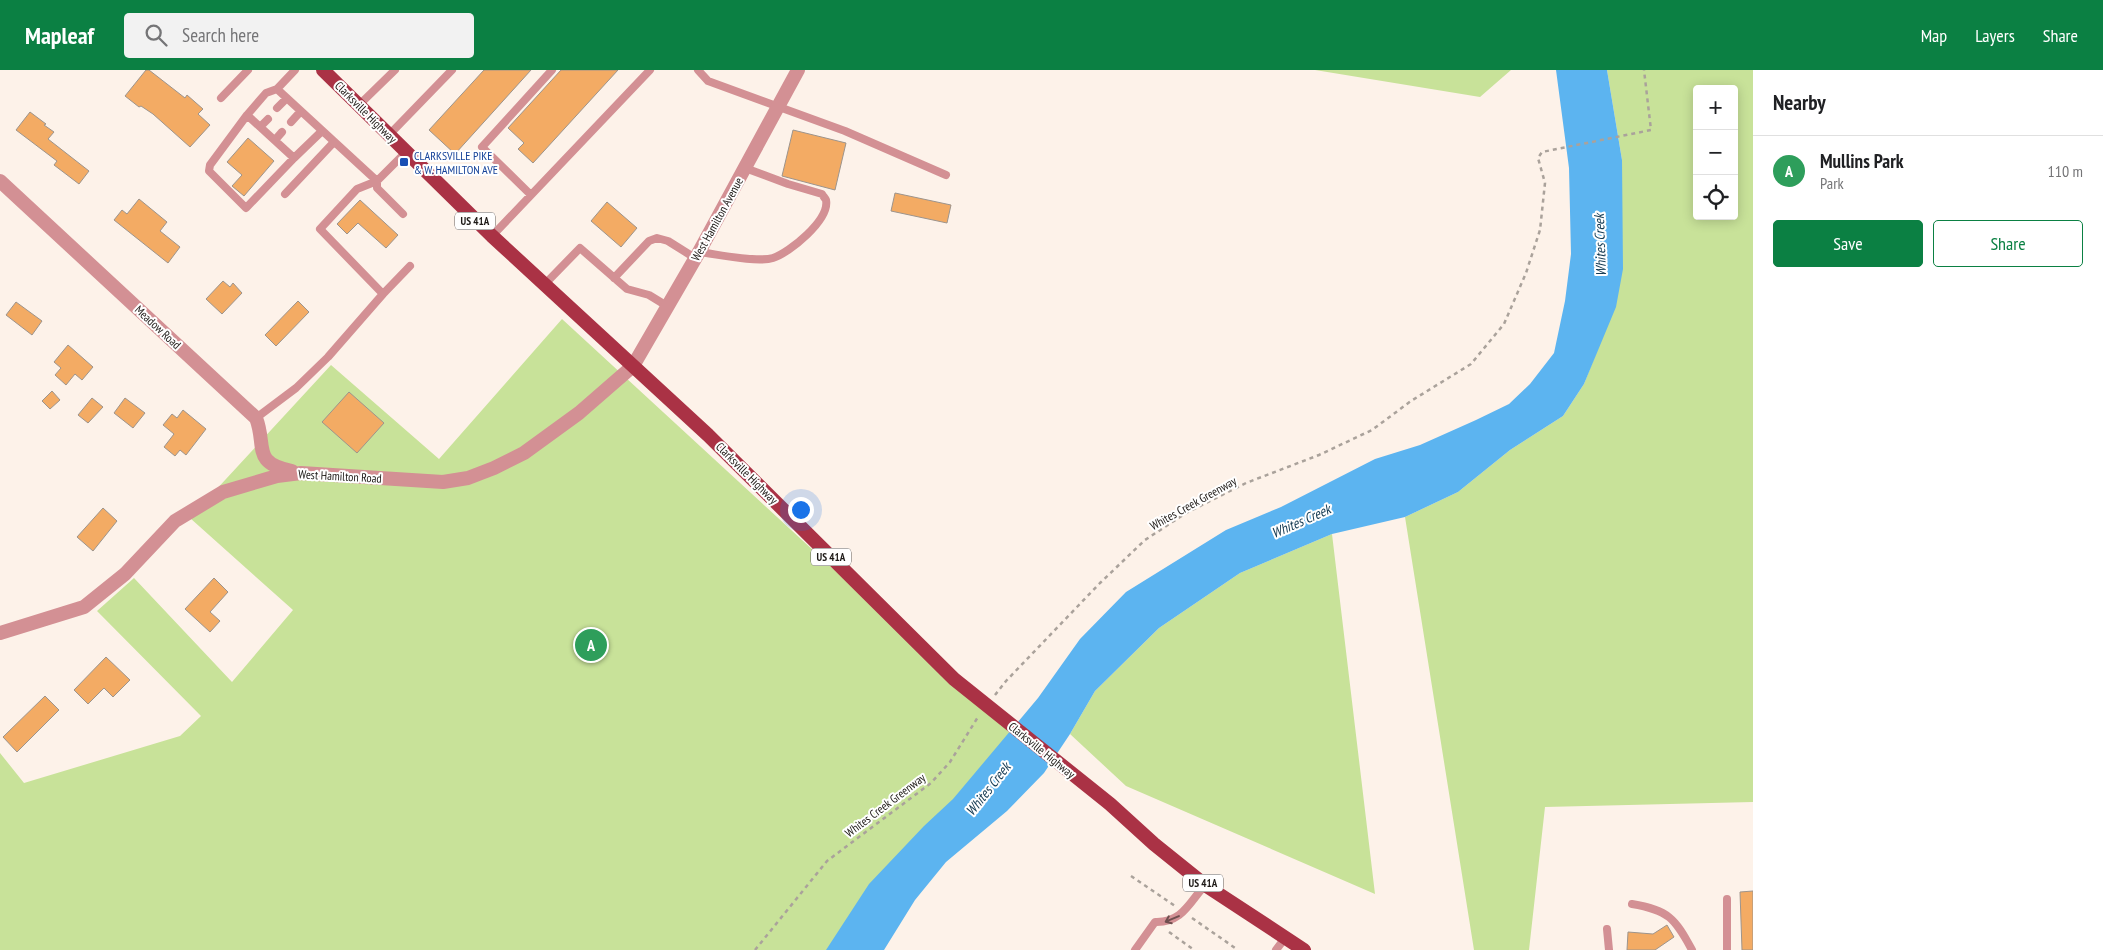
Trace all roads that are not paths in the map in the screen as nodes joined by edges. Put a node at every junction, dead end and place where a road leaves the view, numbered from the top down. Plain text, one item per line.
1 (248, 70) edge
2 (295, 70) edge
3 (323, 70) edge
4 (395, 70) edge
5 (452, 70) edge
6 (552, 70) edge
7 (650, 70) edge
8 (698, 70) edge
9 (798, 70) edge
10 (277, 89) junction
11 (221, 98) dead end
12 (287, 98) junction
13 (360, 105) junction
14 (778, 106) junction
15 (277, 108) dead end
16 (301, 111) junction
17 (247, 115) junction
18 (268, 119) dead end
19 (291, 122) dead end
20 (260, 127) junction
21 (322, 131) junction
22 (282, 132) dead end
23 (389, 135) junction
24 (274, 140) junction
25 (334, 142) junction
26 (406, 152) junction
27 (294, 158) junction
28 (745, 168) junction
29 (946, 174) dead end
30 (0, 181) edge
31 (377, 181) junction
32 (285, 194) dead end
33 (531, 195) junction
34 (403, 214) dead end
35 (492, 236) junction
36 (697, 255) junction
37 (410, 266) dead end
38 (614, 278) junction
39 (544, 285) junction
40 (383, 294) junction
41 (667, 306) junction
42 (632, 366) junction
43 (256, 418) junction
44 (301, 473) junction
45 (0, 633) edge
46 (1205, 885) junction
47 (1727, 899) dead end
48 (1632, 904) dead end
49 (1607, 929) dead end
50 (1285, 938) junction
51 (1135, 950) edge
52 (1276, 950) edge
53 (1304, 950) edge
54 (1609, 950) edge
55 (1692, 950) edge
56 (1727, 950) edge

1 - 11 lane
2 - 10 lane
3 - 13 main road, Clarksville Highway / US 41A
4 - 13 lane
5 - 23 lane
6 - 33 lane
7 - 33 lane
8 - 14 lane
9 - 14 street, West Hamilton Avenue
10 - 12 lane
10 - 17 lane
12 - 15 lane
12 - 16 lane
13 - 23 main road, Clarksville Highway / US 41A
14 - 28 street, West Hamilton Avenue
14 - 29 lane
16 - 19 lane
16 - 21 lane
17 - 20 lane
17 - 27 lane
18 - 20 lane
20 - 24 lane
21 - 25 lane
21 - 27 lane
22 - 24 lane
23 - 26 main road, Clarksville Highway / US 41A
24 - 27 lane
25 - 31 lane
25 - 32 lane
26 - 31 lane
26 - 35 main road, Clarksville Highway / US 41A
28 - 36 street, West Hamilton Avenue
28 - 36 lane
30 - 43 street, Meadow Road
31 - 34 lane
31 - 40 lane
33 - 35 lane
35 - 39 main road, Clarksville Highway / US 41A
36 - 38 lane
36 - 41 street, West Hamilton Avenue
37 - 40 lane
38 - 39 lane
38 - 41 lane
39 - 42 main road, Clarksville Highway / US 41A
40 - 43 lane
41 - 42 street, West Hamilton Avenue
42 - 44 street, West Hamilton Road
42 - 46 main road, Clarksville Highway / US 41A
43 - 44 street
44 - 45 street, West Hamilton Road
46 - 50 main road, Clarksville Highway / US 41A
46 -> 51 lane
47 - 56 lane
48 - 55 lane
49 - 54 lane
50 - 52 lane
50 - 53 main road, Clarksville Highway / US 41A

